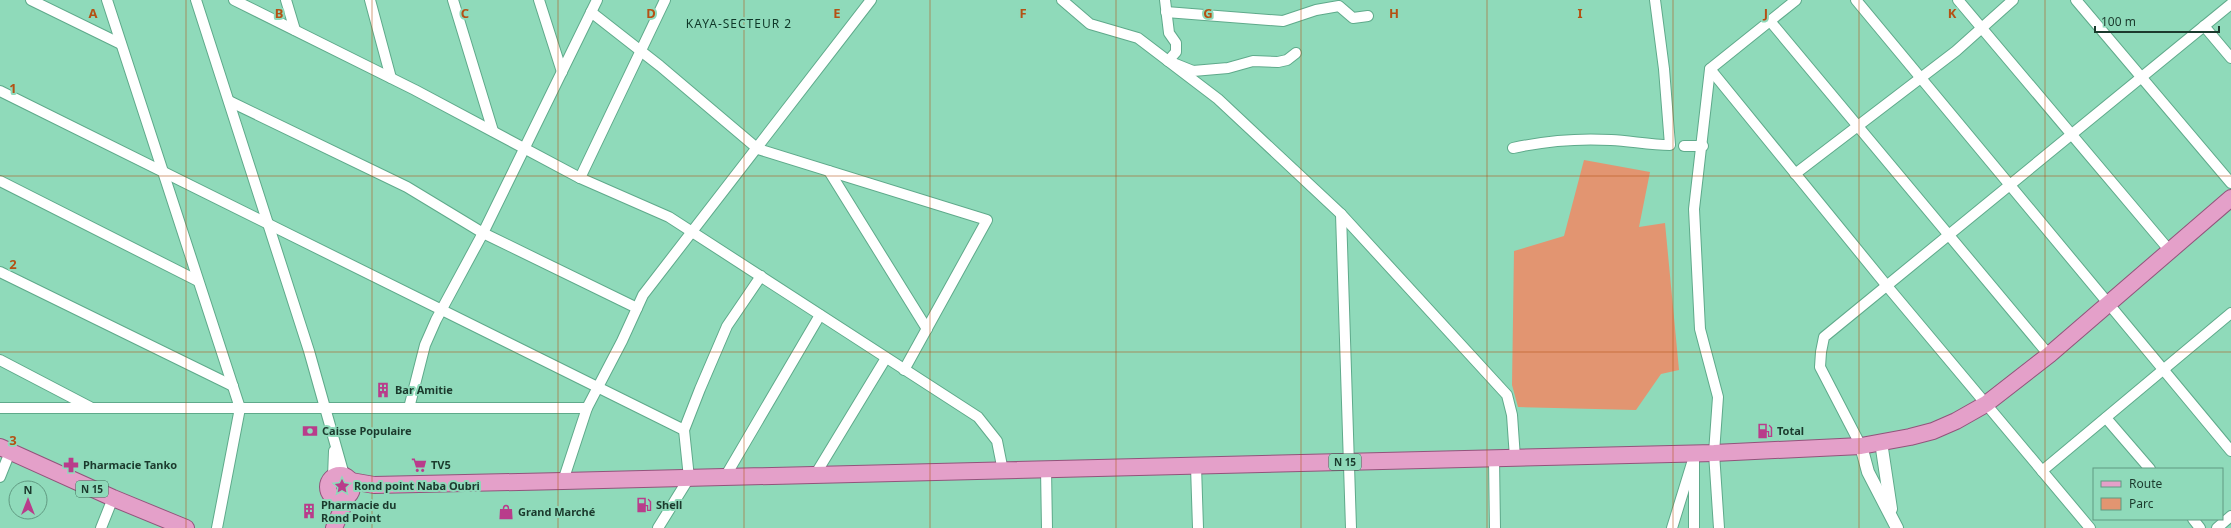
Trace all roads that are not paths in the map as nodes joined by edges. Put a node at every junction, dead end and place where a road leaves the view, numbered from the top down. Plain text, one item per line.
1 (31, 0) edge
2 (107, 0) edge
3 (196, 0) edge
4 (234, 0) edge
5 (286, 0) edge
6 (370, 0) edge
7 (453, 0) edge
8 (539, 0) edge
9 (597, 0) edge
10 (665, 0) edge
11 (871, 0) edge
12 (1062, 0) edge
13 (1165, 0) edge
14 (1655, 0) edge
15 (1796, 0) edge
16 (1856, 0) edge
17 (1958, 0) edge
18 (2013, 0) edge
19 (2076, 0) edge
20 (2231, 4) edge
21 (591, 12) junction
22 (1166, 12) junction
23 (1368, 16) dead end
24 (1770, 20) junction
25 (2204, 26) junction
26 (1982, 28) junction
27 (294, 30) junction
28 (121, 44) junction
29 (641, 51) junction
30 (1296, 53) dead end
31 (2231, 58) edge
32 (1168, 61) junction
33 (1710, 69) junction
34 (562, 72) junction
35 (2142, 77) junction
36 (391, 78) junction
37 (1921, 78) junction
38 (0, 91) edge
39 (228, 101) junction
40 (1858, 126) junction
41 (493, 131) junction
42 (2072, 134) junction
43 (1684, 146) dead end
44 (1702, 146) junction
45 (525, 148) junction
46 (1512, 148) dead end
47 (758, 149) junction
48 (829, 171) junction
49 (162, 172) junction
50 (1795, 174) junction
51 (580, 178) junction
52 (0, 180) edge
53 (2231, 183) edge
54 (2010, 185) junction
55 (2231, 198) edge
56 (1341, 214) junction
57 (268, 224) junction
58 (693, 232) junction
59 (483, 233) junction
60 (1949, 235) junction
61 (2170, 251) junction
62 (0, 272) edge
63 (761, 276) junction
64 (198, 281) junction
65 (1887, 286) junction
66 (2109, 304) junction
67 (637, 308) junction
68 (440, 311) junction
69 (820, 315) junction
70 (2230, 316) edge
71 (927, 329) junction
72 (2049, 355) junction
73 (886, 358) junction
74 (0, 360) edge
75 (904, 370) junction
76 (2163, 370) junction
77 (233, 386) junction
78 (596, 387) junction
79 (1986, 404) junction
80 (0, 408) edge
81 (92, 408) junction
82 (240, 408) junction
83 (326, 408) junction
84 (409, 408) junction
85 (587, 408) junction
86 (2106, 418) junction
87 (684, 430) junction
88 (1881, 442) junction
89 (1860, 446) junction
90 (5, 449) edge
91 (2231, 451) edge
92 (1714, 453) junction
93 (1694, 455) junction
94 (1494, 458) junction
95 (1515, 458) junction
96 (1349, 462) junction
97 (1196, 466) junction
98 (2149, 468) edge
99 (1046, 469) junction
100 (1003, 470) junction
101 (2042, 471) junction
102 (815, 475) junction
103 (0, 477) edge
104 (725, 477) junction
105 (689, 478) junction
106 (563, 481) junction
107 (343, 486) junction
108 (113, 498) junction
109 (1892, 516) junction
110 (2231, 516) edge
111 (2193, 520) edge
112 (335, 525) edge
113 (101, 528) edge
114 (186, 528) edge
115 (217, 528) edge
116 (658, 528) edge
117 (1048, 528) edge
118 (1198, 528) edge
119 (1351, 528) edge
120 (1495, 528) edge
121 (1672, 528) edge
122 (1694, 528) edge
123 (1719, 528) edge
124 (1897, 528) edge
125 (2090, 528) edge
126 (2200, 528) edge
127 (2217, 528) edge

1 - 28 street
2 - 28 street
3 - 39 street
4 - 27 street
5 - 27 street
6 - 36 street
7 - 41 street
8 - 34 street
9 - 21 street
10 - 29 street
11 - 47 street
12 - 32 street
13 - 22 street
14 - 46 street
15 - 24 street
16 - 37 street
17 - 26 street
18 - 26 street
19 - 35 street
20 - 25 street
21 - 29 street
21 - 34 street
22 - 23 street
22 - 32 street
24 - 33 street
24 - 40 street
25 - 31 street
25 - 35 street
26 - 37 street
26 - 42 street
27 - 36 street
28 - 49 street
29 - 47 street
29 - 51 street
30 - 32 street
32 - 56 street
33 - 44 street
33 - 50 street
34 - 45 street
35 - 42 street
35 - 53 street
36 - 41 street
37 - 40 street
37 - 54 street
38 - 49 street
39 - 57 street
39 - 59 street
40 - 50 street
40 - 60 street
41 - 45 street
42 - 54 street
42 - 61 street
43 - 44 street
44 - 92 street
45 - 51 street
45 - 59 street
47 - 48 street
47 - 58 street
48 - 71 street
48 - 71 street
49 - 57 street
49 - 64 street
50 - 65 street
51 - 58 street
52 - 64 street
54 - 60 street
54 - 66 street
55 - 61 main road, N 15
56 - 95 street
56 - 96 street
57 - 68 street
57 - 83 street
58 - 63 street
58 - 67 street
59 - 67 street
59 - 68 street
60 - 65 street
60 - 72 street
61 - 66 main road, N 15
62 - 77 street
63 - 69 street
63 - 87 street
64 - 77 street
65 - 79 street
65 - 89 street
66 - 72 main road, N 15
66 - 76 street
67 - 78 street
68 - 78 street
68 - 84 street
69 - 73 street
69 - 104 street
70 - 76 street
71 - 75 street
72 - 79 main road, N 15
73 - 75 street
73 - 102 street
74 - 81 street
75 - 100 street
76 - 86 street
76 - 91 street
77 - 82 street
78 - 85 street
78 - 87 street
79 - 88 main road, N 15
79 - 101 street
80 - 81 street
81 - 82 street
82 - 83 street
82 - 115 street
83 - 84 street
83 - 107 street
84 - 85 street
85 - 106 street
86 - 98 street
86 - 101 street
87 - 105 street
88 - 89 main road, N 15
88 - 109 street
89 - 92 main road, N 15
89 - 109 street
90 - 103 street
90 - 108 main road, N 15
92 - 93 main road, N 15
92 - 123 street
93 - 95 main road, N 15
93 - 121 street
93 - 122 street
94 - 95 main road, N 15
94 - 96 main road, N 15
94 - 120 street
96 - 97 main road, N 15
96 - 119 street
97 - 99 main road, N 15
97 - 118 street
99 - 100 main road, N 15
99 - 117 street
100 - 102 main road, N 15
101 - 125 street
102 - 104 main road, N 15
104 - 105 main road, N 15
105 - 106 main road, N 15
105 - 116 street
106 - 107 main road, N 15
107 - 112 main road
108 - 113 street
108 - 114 main road, N 15
109 - 124 street
110 - 127 street
111 - 126 street

